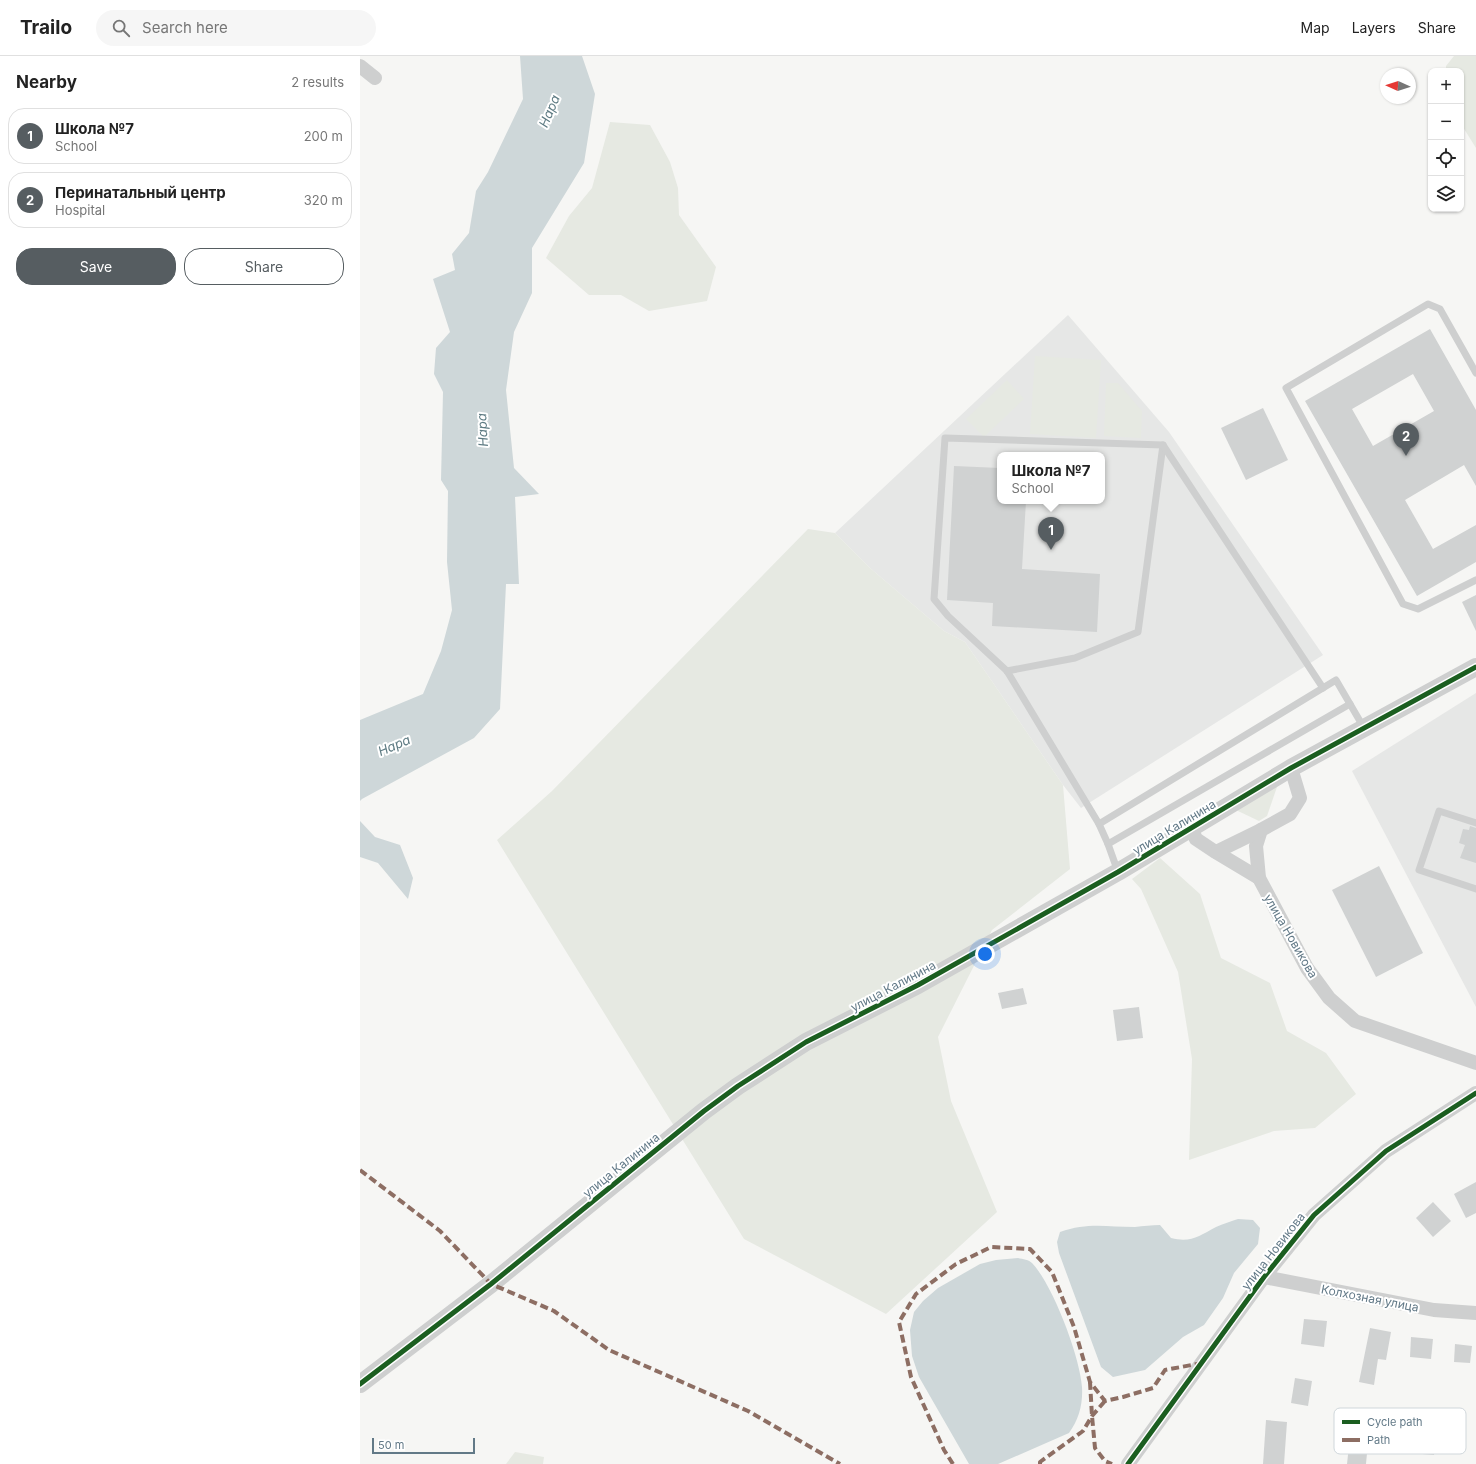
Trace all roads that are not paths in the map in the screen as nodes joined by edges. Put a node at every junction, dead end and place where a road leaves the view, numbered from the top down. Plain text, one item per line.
1 (360, 66) edge
2 (375, 78) dead end
3 (1476, 373) edge
4 (1163, 445) junction
5 (1476, 580) edge
6 (1476, 667) edge
7 (1007, 671) junction
8 (1322, 688) junction
9 (1350, 704) junction
10 (1364, 728) junction
11 (1291, 768) junction
12 (1476, 823) edge
13 (1099, 824) junction
14 (1191, 828) junction
15 (1261, 830) junction
16 (1108, 844) junction
17 (1216, 852) junction
18 (1118, 872) junction
19 (1259, 878) junction
20 (1476, 889) edge
21 (1476, 1063) edge
22 (1476, 1093) edge
23 (1264, 1277) junction
24 (1476, 1313) edge
25 (360, 1384) edge
26 (1128, 1464) edge

1 - 2 street
3 - 5 lane
4 - 7 lane
4 - 7 lane
4 - 8 lane
6 - 10 street, улица Калинина
7 - 13 lane
8 - 9 lane
8 - 13 lane
9 - 10 lane
9 - 16 lane
10 - 11 street, улица Калинина
11 - 14 street, улица Калинина
11 - 15 street
12 - 20 lane
13 - 16 lane
14 - 17 street
14 - 18 street, улица Калинина
15 - 17 street
15 - 19 street
16 - 18 lane
17 - 19 street
18 - 25 street, улица Калинина
19 - 21 street, улица Новикова
22 - 23 street, улица Новикова
23 - 24 street, Колхозная улица
23 - 26 street, улица Новикова

